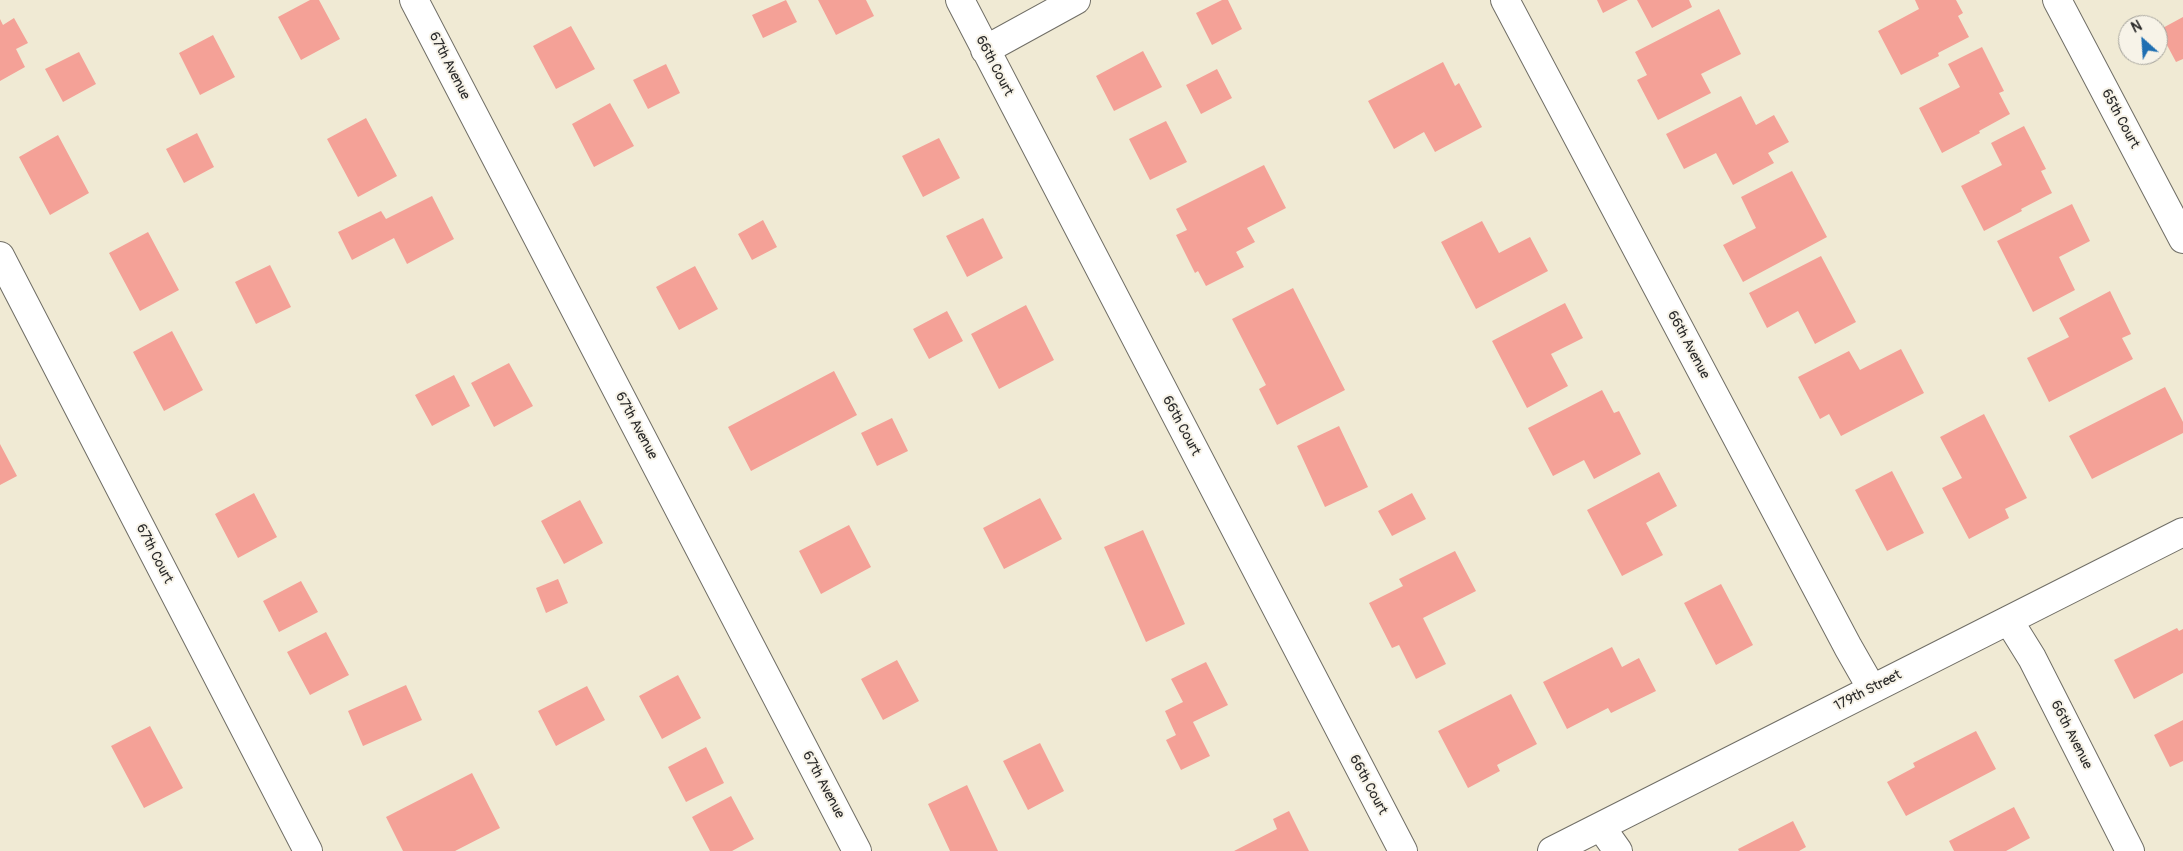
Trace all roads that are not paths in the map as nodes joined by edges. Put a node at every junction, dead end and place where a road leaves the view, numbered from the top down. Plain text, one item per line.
1 (414, 0) edge
2 (960, 0) edge
3 (1076, 0) edge
4 (1505, 0) edge
5 (2058, 0) edge
6 (985, 50) junction
7 (2183, 239) edge
8 (0, 256) edge
9 (2183, 532) edge
10 (2010, 621) junction
11 (1872, 689) junction
12 (1601, 827) junction
13 (308, 851) edge
14 (857, 851) edge
15 (1403, 851) edge
16 (1552, 851) edge
17 (1618, 851) edge
18 (2130, 851) edge

1 - 14 street, 67th Avenue
2 - 6 street, 66th Court
3 - 6 street
4 - 11 street, 66th Avenue
5 - 7 street, 65th Court
6 - 15 street, 66th Court
8 - 13 street, 67th Court
9 - 10 street, 179th Street
10 - 11 street, 179th Street
10 - 18 street, 66th Avenue
11 - 12 street, 179th Street
12 - 16 street, 179th Street
12 - 17 street

